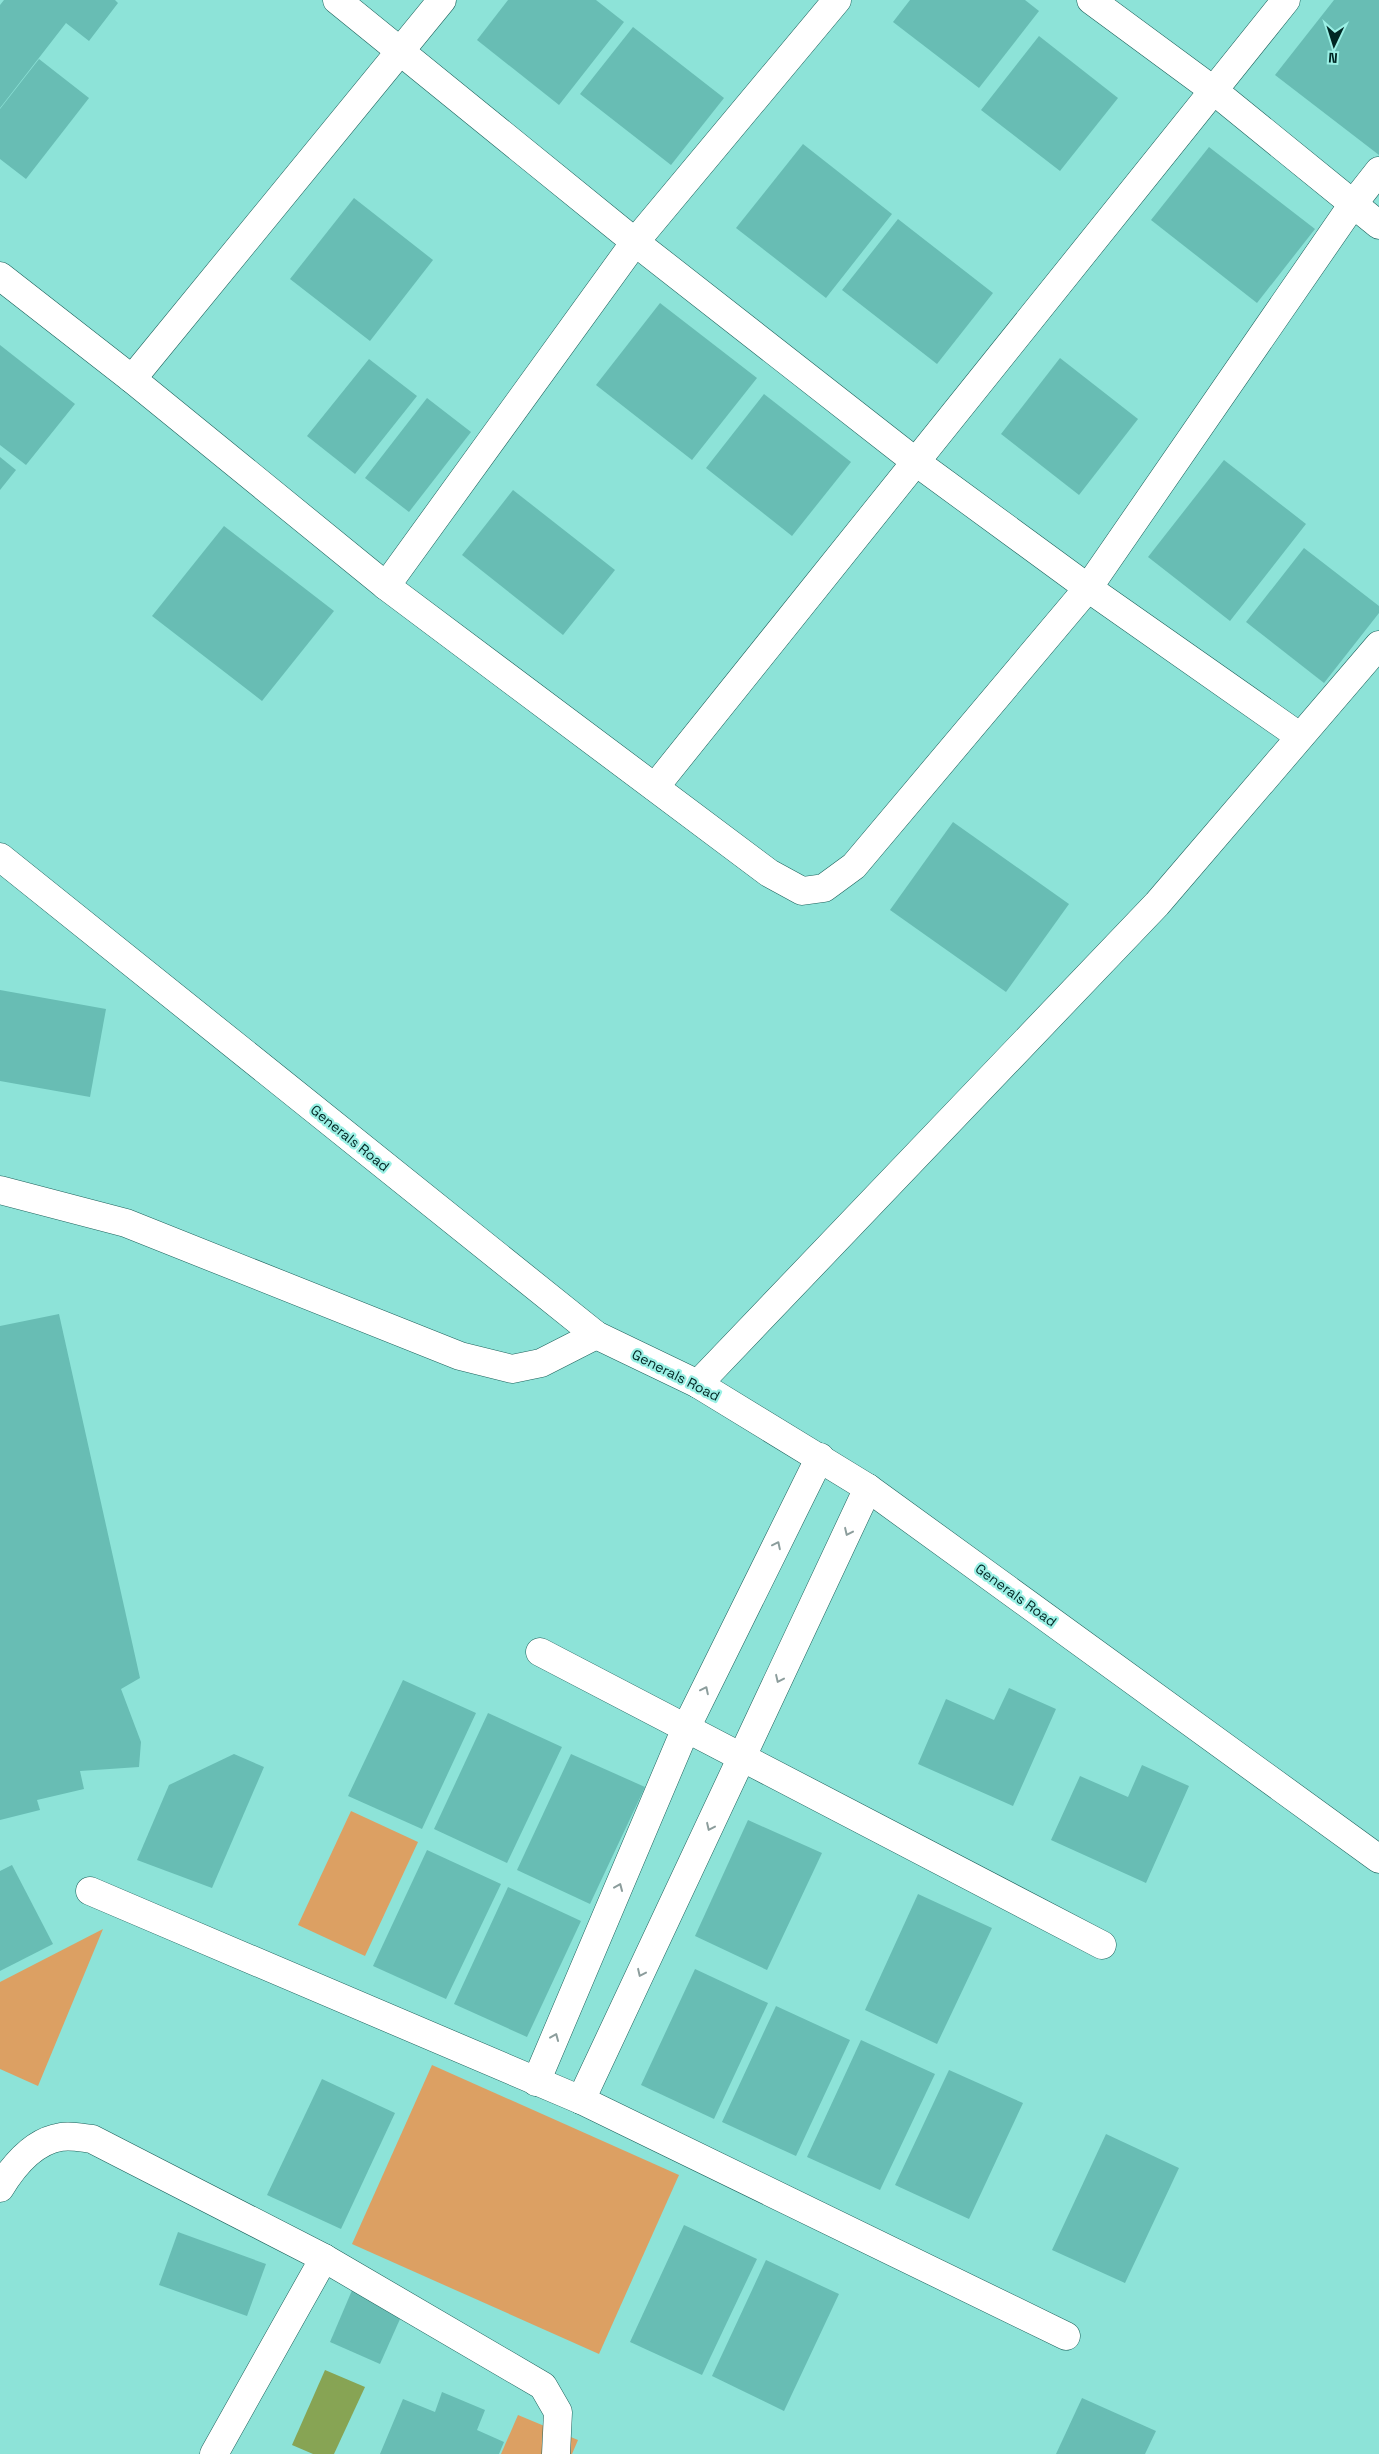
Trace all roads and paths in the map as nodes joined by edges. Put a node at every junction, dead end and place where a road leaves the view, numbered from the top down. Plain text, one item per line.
1 (337, 0) edge
2 (442, 0) edge
3 (837, 0) edge
4 (1092, 0) edge
5 (1286, 0) edge
6 (402, 52) junction
7 (1213, 90) junction
8 (1379, 171) edge
9 (1353, 204) junction
10 (1379, 225) edge
11 (635, 242) junction
12 (0, 276) edge
13 (132, 379) junction
14 (916, 462) junction
15 (386, 586) junction
16 (1088, 588) junction
17 (1379, 645) edge
18 (1299, 736) junction
19 (655, 787) junction
20 (0, 857) edge
21 (0, 1190) edge
22 (596, 1335) junction
23 (698, 1384) junction
24 (820, 1457) junction
25 (868, 1488) junction
26 (540, 1652) dead end
27 (686, 1728) junction
28 (743, 1758) junction
29 (1379, 1859) edge
30 (90, 1891) dead end
31 (1102, 1945) dead end
32 (536, 2082) junction
33 (581, 2100) junction
34 (0, 2188) edge
35 (324, 2258) junction
36 (1066, 2336) dead end
37 (214, 2454) edge
38 (556, 2454) edge

1 - 6 street
2 - 6 street
3 - 11 street
4 - 7 street
5 - 7 street
6 - 11 street
6 - 13 street
7 - 9 street
7 - 14 street
8 - 9 street
9 - 10 street
9 - 16 street
11 - 14 street
11 - 15 street
12 - 13 street
13 - 15 street
14 - 16 street
14 - 19 street
15 - 19 street
16 - 18 street
16 - 19 street
17 - 18 street
18 - 23 street
20 - 22 street, Generals Road
21 - 22 street
22 - 23 street, Generals Road
23 - 24 street, Generals Road
24 - 25 street, Generals Road
27 -> 24 street
25 -> 28 street
25 - 29 street, Generals Road
26 - 27 street
27 - 28 street
32 -> 27 street
28 - 31 street
28 -> 33 street
30 - 32 street
32 - 33 street
33 - 36 street
34 - 35 street
35 - 37 street
35 - 38 street

